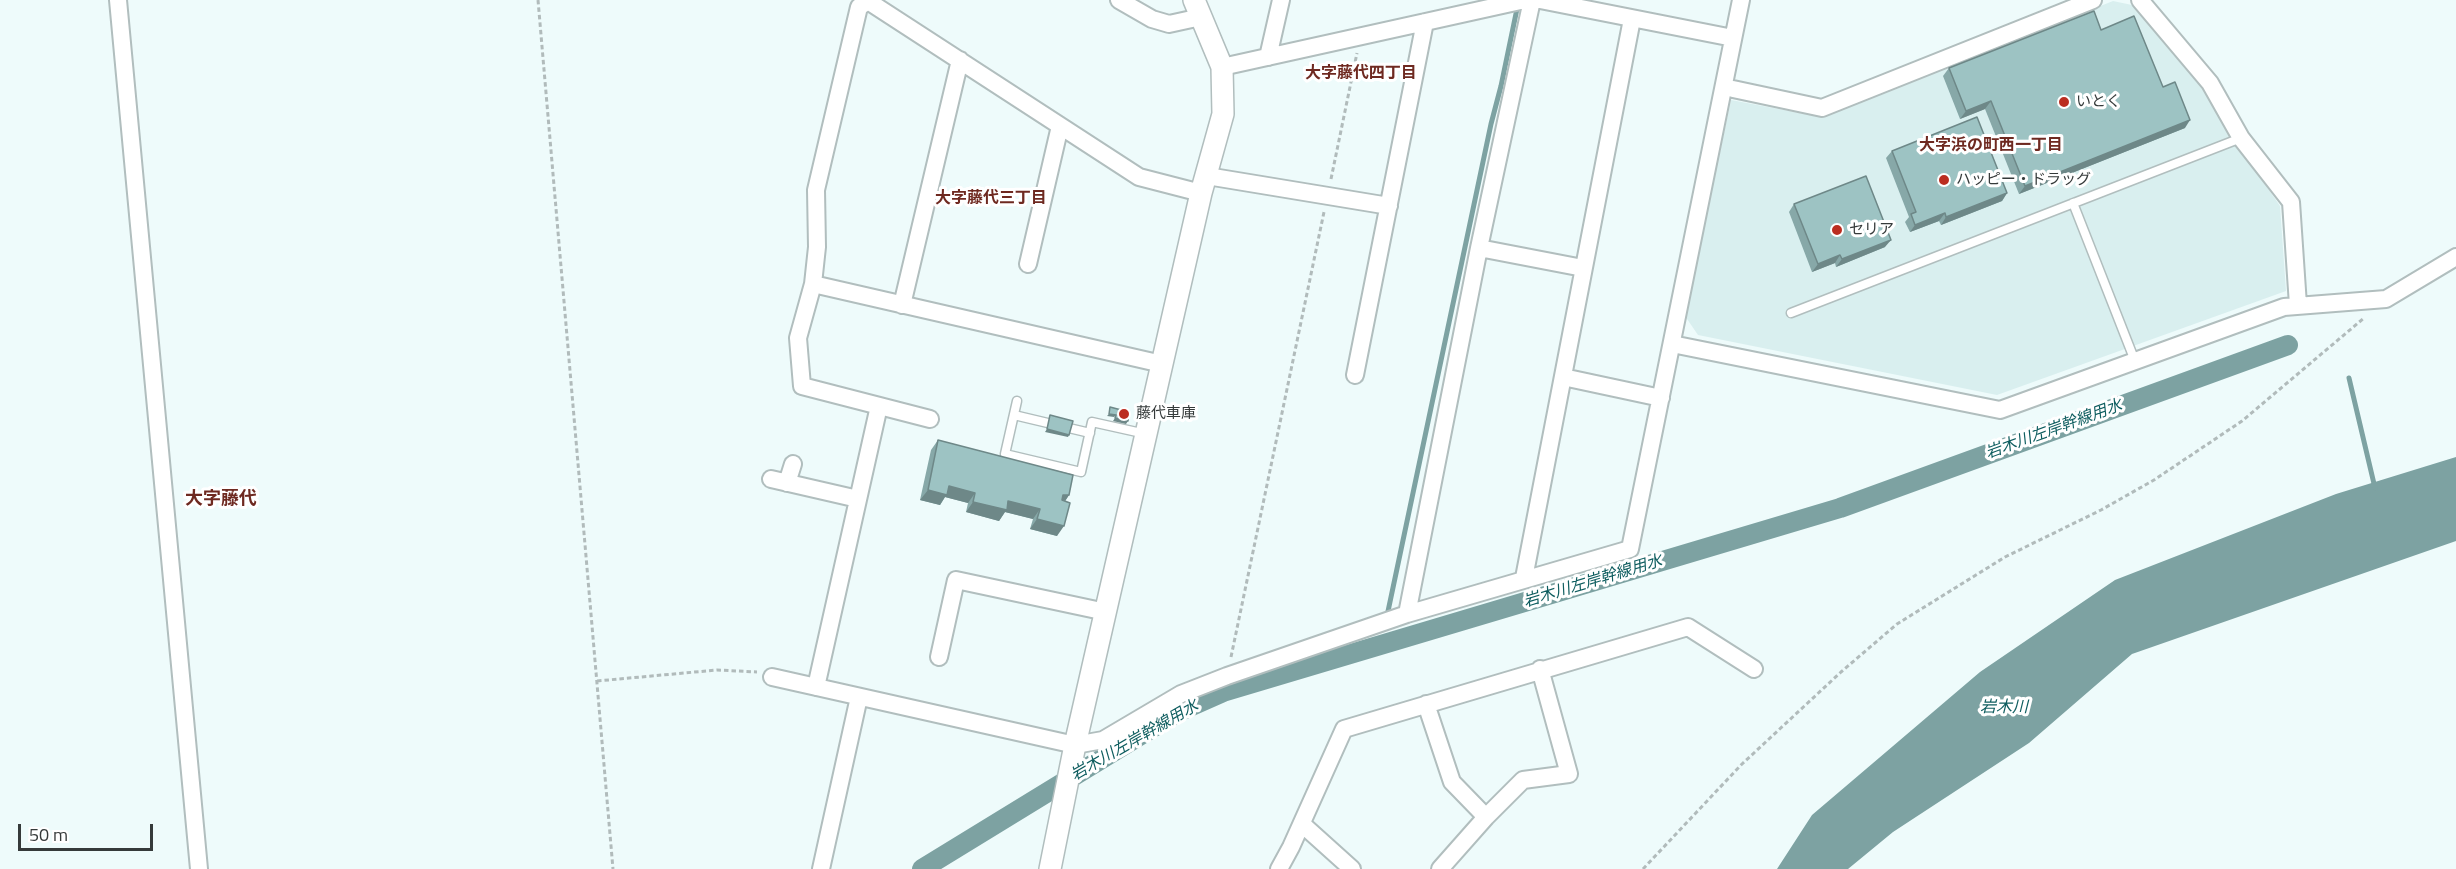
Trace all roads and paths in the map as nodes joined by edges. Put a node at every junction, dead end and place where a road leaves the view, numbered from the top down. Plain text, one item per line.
1 (118, 0) edge
2 (538, 0) edge
3 (1119, 0) edge
4 (1281, 0) edge
5 (1532, 0) edge
6 (1540, 0) edge
7 (1741, 0) edge
8 (2092, 0) edge
9 (2140, 0) edge
10 (1520, 1) edge
11 (1197, 8) edge
12 (1632, 19) junction
13 (1425, 22) junction
14 (1360, 37) junction
15 (1733, 38) junction
16 (1268, 57) junction
17 (960, 60) junction
18 (1222, 67) junction
19 (1733, 89) dead end
20 (1060, 126) junction
21 (2241, 138) junction
22 (1204, 184) junction
23 (1327, 196) junction
24 (2073, 203) junction
25 (1389, 206) junction
26 (1479, 248) junction
27 (2456, 257) edge
28 (1028, 264) dead end
29 (1583, 268) junction
30 (813, 284) junction
31 (2386, 299) junction
32 (902, 305) junction
33 (2298, 305) junction
34 (1791, 313) dead end
35 (1672, 344) junction
36 (2135, 361) junction
37 (1162, 364) junction
38 (1355, 375) dead end
39 (1563, 377) junction
40 (1661, 398) junction
41 (1017, 401) dead end
42 (879, 406) junction
43 (1014, 415) junction
44 (930, 419) dead end
45 (1090, 433) junction
46 (1146, 434) junction
47 (793, 464) dead end
48 (858, 499) junction
49 (1524, 578) junction
50 (1106, 612) junction
51 (1407, 614) junction
52 (939, 657) dead end
53 (1540, 669) junction
54 (1754, 669) dead end
55 (1227, 676) junction
56 (772, 677) joint
57 (597, 681) junction
58 (816, 687) junction
59 (859, 697) junction
60 (1426, 704) junction
61 (1075, 746) junction
62 (1486, 817) junction
63 (1302, 824) junction
64 (199, 869) edge
65 (613, 869) edge
66 (821, 869) edge
67 (1050, 869) edge
68 (1279, 869) edge
69 (1352, 869) edge
70 (1440, 869) edge
71 (1643, 869) edge

1 - 64 street
2 - 57 path
3 - 11 street
4 - 16 street
5 - 26 street
6 - 12 street
7 - 15 street
8 - 19 street
9 - 21 street
10 - 13 street
11 - 18 street
12 - 15 street
12 - 29 street
13 - 14 street
13 - 25 street
14 - 16 street
14 - 23 path
15 - 35 street
16 - 18 street
17 - 20 street
17 - 30 street
17 - 32 street
18 - 22 street
20 - 22 street
20 - 28 street
21 - 24 lane
21 - 33 street
22 - 23 street
22 - 37 street
23 - 25 street
23 - 55 path
24 - 34 lane
24 - 36 lane
25 - 38 street
26 - 29 street
26 - 51 street
27 - 31 street
29 - 39 street
30 - 32 street
30 - 42 street
31 - 33 street
31 - 71 path
32 - 37 street
33 - 36 street
35 - 36 street
35 - 40 street
37 - 46 street
39 - 40 street
39 - 49 street
40 - 49 street
41 - 43 lane
42 - 44 street
42 - 48 street
43 - 45 lane
43 - 45 lane
45 - 46 lane
46 - 50 street
47 - 48 street
48 - 58 street
49 - 51 street
50 - 52 street
50 - 61 street
51 - 55 street
53 - 54 street
53 - 60 street
53 - 62 street
55 - 61 street
56 - 57 path
56 - 58 street
57 - 65 path
58 - 59 street
59 - 61 street
59 - 66 street
60 - 62 street
60 - 63 street
61 - 67 street
62 - 70 street
63 - 68 street
63 - 69 street

